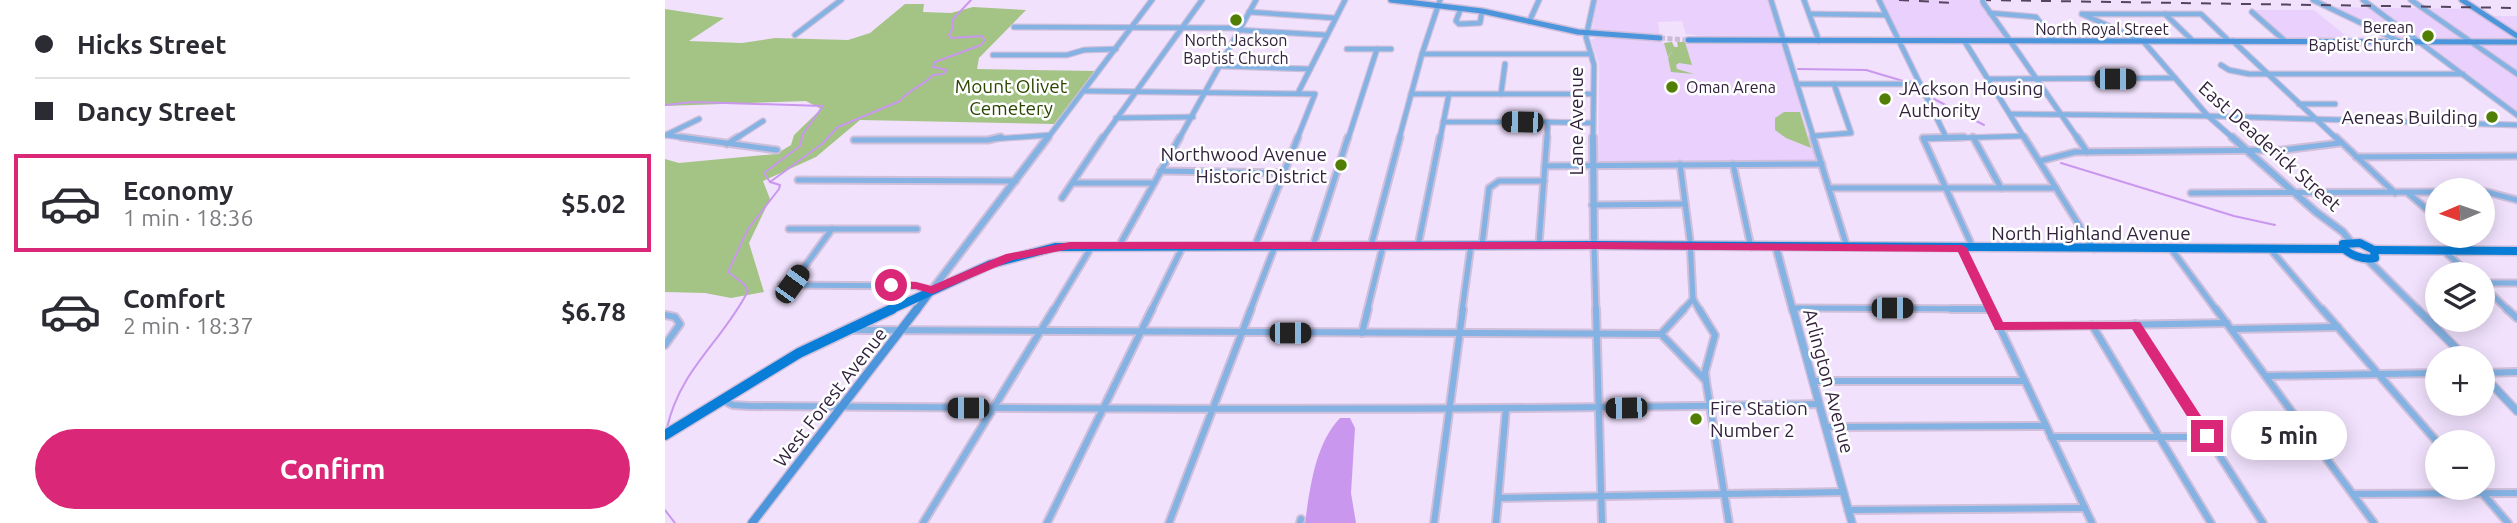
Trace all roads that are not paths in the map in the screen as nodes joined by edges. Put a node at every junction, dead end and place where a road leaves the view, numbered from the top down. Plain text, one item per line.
1 (841, 0) edge
2 (1152, 0) edge
3 (1202, 0) edge
4 (1256, 0) edge
5 (1345, 0) edge
6 (1391, 0) edge
7 (1539, 0) edge
8 (1594, 0) edge
9 (1771, 0) edge
10 (1804, 0) edge
11 (1877, 0) edge
12 (2313, 0) edge
13 (2363, 0) edge
14 (2411, 0) edge
15 (2462, 0) edge
16 (1439, 2) edge
17 (1983, 2) edge
18 (1461, 8) junction
19 (1482, 11) junction
20 (1249, 12) junction
21 (2252, 12) dead end
22 (1990, 13) junction
23 (1811, 14) junction
24 (2165, 14) junction
25 (1886, 15) junction
26 (2036, 17) joint
27 (1335, 18) junction
28 (1529, 22) junction
29 (1014, 27) dead end
30 (1133, 27) junction
31 (1184, 27) junction
32 (1240, 29) junction
33 (1586, 33) junction
34 (795, 35) dead end
35 (1326, 35) junction
36 (2517, 36) edge
37 (1660, 38) tunnel mouth
38 (1688, 40) tunnel mouth
39 (1783, 41) junction
40 (1819, 41) junction
41 (1899, 41) junction
42 (1965, 41) junction
43 (2055, 41) junction
44 (2143, 41) junction
45 (2193, 41) junction
46 (2231, 41) junction
47 (2284, 41) junction
48 (2419, 41) junction
49 (2470, 41) junction
50 (2011, 42) junction
51 (2401, 42) junction
52 (2517, 42) edge
53 (1116, 49) junction
54 (1347, 49) dead end
55 (1377, 49) junction
56 (1391, 50) dead end
57 (1422, 54) junction
58 (1591, 54) junction
59 (993, 55) dead end
60 (1505, 64) dead end
61 (2221, 65) dead end
62 (1220, 66) junction
63 (1310, 69) junction
64 (2268, 74) junction
65 (2517, 74) edge
66 (2463, 75) junction
67 (2175, 78) junction
68 (1987, 79) junction
69 (2036, 79) junction
70 (1797, 84) junction
71 (1833, 84) junction
72 (1920, 84) junction
73 (1084, 91) junction
74 (1139, 91) junction
75 (1205, 91) junction
76 (1299, 93) junction
77 (1315, 94) joint
78 (1411, 94) junction
79 (1449, 94) junction
80 (1501, 94) junction
81 (1593, 94) junction
82 (2299, 104) junction
83 (2335, 104) dead end
84 (2010, 114) junction
85 (2061, 114) junction
86 (2517, 114) edge
87 (2208, 116) junction
88 (1116, 117) junction
89 (1193, 117) junction
90 (699, 119) dead end
91 (763, 121) dead end
92 (2317, 121) junction
93 (1443, 122) junction
94 (1548, 122) junction
95 (1593, 123) junction
96 (2517, 125) edge
97 (665, 135) edge
98 (1050, 135) junction
99 (1813, 136) junction
100 (1973, 136) junction
101 (2024, 136) junction
102 (1946, 137) junction
103 (1923, 138) joint
104 (854, 140) dead end
105 (2340, 143) junction
106 (727, 144) junction
107 (777, 150) dead end
108 (2248, 151) junction
109 (2087, 152) junction
110 (2517, 156) edge
111 (2356, 157) junction
112 (2040, 161) junction
113 (1680, 164) junction
114 (1733, 164) junction
115 (1822, 164) junction
116 (1592, 165) junction
117 (1545, 166) junction
118 (1160, 171) junction
119 (1286, 173) junction
120 (798, 180) dead end
121 (1016, 181) junction
122 (1544, 181) junction
123 (1073, 183) junction
124 (1154, 183) junction
125 (1829, 188) junction
126 (1944, 188) junction
127 (2001, 188) junction
128 (2056, 188) junction
129 (2425, 192) edge
130 (2191, 193) dead end
131 (2293, 193) junction
132 (2395, 193) junction
133 (2408, 193) junction
134 (2495, 194) edge
135 (1062, 198) dead end
136 (2517, 200) edge
137 (1685, 204) junction
138 (1592, 205) junction
139 (2425, 208) edge
140 (789, 229) dead end
141 (832, 229) junction
142 (917, 229) dead end
143 (2350, 241) junction
144 (1539, 245) junction
145 (1594, 245) junction
146 (1092, 246) junction
147 (1119, 246) junction
148 (1183, 246) junction
149 (1255, 246) junction
150 (1275, 246) junction
151 (1313, 246) junction
152 (1371, 246) junction
153 (1383, 246) junction
154 (1417, 246) junction
155 (1471, 246) junction
156 (1482, 246) junction
157 (1689, 246) junction
158 (1751, 247) junction
159 (1776, 247) junction
160 (1847, 247) junction
161 (1962, 248) junction
162 (1973, 248) junction
163 (2472, 248) edge
164 (2094, 249) junction
165 (2344, 249) junction
166 (2172, 250) junction
167 (2271, 250) junction
168 (2374, 250) junction
169 (2444, 251) junction
170 (2475, 251) junction
171 (2517, 251) edge
172 (2368, 260) junction
173 (2456, 262) edge
174 (2517, 283) edge
175 (792, 284) junction
176 (2495, 284) edge
177 (781, 285) dead end
178 (932, 290) junction
179 (2495, 297) edge
180 (1693, 299) junction
181 (1793, 308) junction
182 (1990, 309) junction
183 (665, 315) edge
184 (2517, 318) edge
185 (2135, 324) junction
186 (2092, 325) junction
187 (2229, 326) junction
188 (1999, 327) junction
189 (2338, 327) junction
190 (845, 330) junction
191 (901, 331) junction
192 (1040, 332) junction
193 (1140, 332) junction
194 (1242, 333) junction
195 (1362, 333) junction
196 (1461, 334) junction
197 (1598, 334) junction
198 (1661, 334) junction
199 (665, 345) edge
200 (2454, 346) edge
201 (2517, 372) edge
202 (2425, 373) edge
203 (2495, 373) edge
204 (2379, 374) junction
205 (2266, 376) junction
206 (1706, 381) junction
207 (1813, 381) junction
208 (2025, 381) junction
209 (2495, 387) edge
210 (722, 400) junction
211 (1819, 404) junction
212 (842, 407) junction
213 (1710, 407) junction
214 (993, 408) junction
215 (1506, 409) junction
216 (1599, 409) junction
217 (1103, 410) junction
218 (1213, 410) junction
219 (1451, 410) junction
220 (2517, 411) edge
221 (2046, 426) junction
222 (1826, 427) junction
223 (2427, 430) edge
224 (665, 435) edge
225 (2207, 436) junction
226 (2052, 437) junction
227 (2159, 437) junction
228 (2495, 491) edge
229 (1843, 492) junction
230 (2425, 492) edge
231 (2517, 492) edge
232 (1724, 494) junction
233 (2353, 494) junction
234 (1601, 497) junction
235 (1499, 498) junction
236 (2488, 500) edge
237 (2085, 508) junction
238 (1848, 510) junction
239 (752, 523) edge
240 (923, 523) edge
241 (1047, 523) edge
242 (1170, 523) edge
243 (1434, 523) edge
244 (1496, 523) edge
245 (1602, 523) edge
246 (1729, 523) edge
247 (1852, 523) edge
248 (2092, 523) edge
249 (2211, 523) edge
250 (2263, 523) edge
251 (2374, 523) edge
252 (2508, 523) edge

1 - 34 street
2 - 30 street
3 - 31 street
4 - 20 street
5 - 27 street
6 - 16 main road
7 - 28 street
8 - 33 street, Lane Avenue
9 - 39 street
10 - 23 street
11 - 25 street
12 - 51 street
13 - 48 street
14 - 49 street
15 - 36 main road
16 - 18 main road
16 - 57 street
17 - 22 street
18 - 19 main road
18 - 19 street
19 - 28 main road
20 - 27 street
20 - 32 street
21 - 47 street
22 - 26 street
22 - 50 street
23 - 25 street
23 - 40 street
24 - 44 street
24 - 45 street
24 - 46 street
25 - 41 street
26 - 43 street
27 - 35 street
28 - 33 main road
29 - 30 street
30 - 31 street
30 - 53 street
31 - 32 street
31 - 74 street
32 - 35 street
32 - 62 street
33 - 37 main road
33 - 58 street, Lane Avenue
35 - 63 street
38 - 39 main road, North Royal Street
39 - 40 main road, North Royal Street
39 - 70 street
40 - 41 main road, North Royal Street
41 - 42 main road, North Royal Street
41 - 72 street
42 - 50 main road, North Royal Street
42 - 68 street
43 - 44 main road, North Royal Street
43 - 50 main road, North Royal Street
44 - 45 main road, North Royal Street
44 - 67 street, East Deaderick Street
45 - 46 main road, North Royal Street
46 - 47 main road, North Royal Street
46 - 64 street
47 - 51 main road, North Royal Street
48 - 49 main road, North Royal Street
48 - 51 main road, North Royal Street
48 - 66 street
49 - 52 main road, North Royal Street
49 - 65 street
50 - 69 street
53 - 59 street
53 - 73 street
54 - 55 street
55 - 56 street
55 - 151 street
57 - 58 street
57 - 78 street
58 - 81 street, Lane Avenue
60 - 80 street
61 - 64 street
62 - 63 street
62 - 75 street
63 - 76 street
64 - 66 street
64 - 82 street
66 - 86 street
67 - 69 street
67 - 87 street, East Deaderick Street
68 - 69 street
68 - 84 street
69 - 85 street
70 - 71 street
70 - 99 street
71 - 72 street
71 - 99 street
72 - 102 street
73 - 74 street
73 - 98 street
74 - 75 street
74 - 88 street
75 - 76 street
75 - 89 street
76 - 77 street
77 - 119 street
78 - 79 street
78 - 152 street
79 - 80 street
79 - 93 street
80 - 81 street
81 - 95 street, Lane Avenue
82 - 83 street
82 - 92 street
84 - 85 street
84 - 101 street
85 - 87 street
85 - 109 street
87 - 92 street
87 - 108 street, East Deaderick Street
88 - 89 street
88 - 123 street
89 - 118 street
90 - 97 street
91 - 106 street
92 - 96 street
92 - 105 street
93 - 94 street
93 - 154 street
94 - 95 street
94 - 117 street
95 - 116 street, Lane Avenue
97 - 106 street
98 - 104 street
98 - 121 street
99 - 115 street
100 - 101 street
100 - 102 street
100 - 127 street
101 - 112 street
102 - 103 street
103 - 126 street
105 - 108 street
105 - 111 street
106 - 107 street
108 - 109 street
108 - 131 street, East Deaderick Street
109 - 112 street
110 - 111 street
111 - 132 street
112 - 128 street
113 - 114 street
113 - 116 street
113 - 137 street
114 - 115 street
114 - 158 street
115 - 125 street
116 - 117 street
116 - 138 street, Lane Avenue
117 - 122 street
118 - 119 street
118 - 124 street
119 - 149 street
120 - 121 street
121 - 178 street
122 - 144 street
122 - 156 street
123 - 124 street
123 - 135 street
124 - 147 street
125 - 126 street
125 - 160 street
126 - 127 street
126 - 162 street
127 - 128 street
128 - 164 street
129 - 133 street
130 - 131 street
131 - 132 street
131 - 143 street, East Deaderick Street
132 - 133 street
133 - 139 street
134 - 136 street
137 - 138 street
137 - 157 street
138 - 145 street, Lane Avenue
140 - 141 street
141 - 142 street
141 - 175 street
143 - 165 main road
143 - 168 main road
144 - 145 main road, North Highland Avenue
144 - 156 main road, North Highland Avenue
145 - 157 main road, North Highland Avenue
145 - 197 street
146 - 147 main road, North Highland Avenue
146 - 178 main road, North Highland Avenue
146 - 192 street
147 - 148 main road, North Highland Avenue
148 - 149 main road, North Highland Avenue
148 - 193 street
149 - 150 main road, North Highland Avenue
150 - 151 main road, North Highland Avenue
150 - 194 street
151 - 152 main road, North Highland Avenue
152 - 153 main road, North Highland Avenue
153 - 154 main road, North Highland Avenue
153 - 195 street
154 - 155 main road, North Highland Avenue
155 - 156 main road, North Highland Avenue
155 - 196 street
157 - 158 main road, North Highland Avenue
157 - 180 street
158 - 159 main road, North Highland Avenue
159 - 160 main road, North Highland Avenue
159 - 181 street, Arlington Avenue
160 - 161 main road, North Highland Avenue
161 - 162 main road, North Highland Avenue
161 - 182 street
162 - 164 main road, North Highland Avenue
163 - 170 street
164 - 166 main road, North Highland Avenue
165 - 167 main road, North Highland Avenue
165 - 172 main road
166 - 167 main road, North Highland Avenue
166 - 187 street
167 - 189 street
168 - 169 main road
168 - 172 main road
169 - 170 main road
169 - 173 street
170 - 171 main road
172 - 200 street
174 - 176 street
175 - 177 street
175 - 178 street
178 - 190 main road, North Highland Avenue
178 - 191 main road, West Forest Avenue
179 - 184 street
180 - 198 street
180 - 206 street
181 - 182 street
181 - 207 street, Arlington Avenue
182 - 188 street
183 - 199 street
185 - 186 street
185 - 187 street
185 - 225 street
186 - 188 street
186 - 227 street
187 - 189 street
187 - 205 street
188 - 208 street
189 - 204 street
190 - 191 street
190 - 210 main road, North Highland Avenue
191 - 192 street
191 - 212 main road, West Forest Avenue
192 - 193 street
192 - 214 street
193 - 194 street
193 - 217 street
194 - 195 street
194 - 218 street
195 - 196 street
196 - 197 street
196 - 219 street
197 - 198 street
197 - 216 street
198 - 206 street
201 - 203 street
202 - 204 street
204 - 205 street
204 - 223 street
205 - 233 street
206 - 213 street
207 - 208 street
207 - 211 street, Arlington Avenue
208 - 221 street
209 - 220 street
210 - 212 street
210 - 224 main road, North Highland Avenue
211 - 213 street
211 - 222 street, Arlington Avenue
212 - 214 street
212 - 239 main road, West Forest Avenue
213 - 216 street
213 - 232 street
214 - 217 street
214 - 240 street
215 - 216 street
215 - 219 street
215 - 235 street
216 - 234 street
217 - 218 street
217 - 241 street
218 - 219 street
218 - 242 street
219 - 243 street
221 - 222 street
221 - 226 street
222 - 229 street, Arlington Avenue
225 - 227 street
225 - 250 street
226 - 227 street
226 - 237 street
227 - 249 street
228 - 231 street
229 - 232 street
229 - 238 street, Arlington Avenue
230 - 233 street
232 - 234 street
232 - 246 street
233 - 251 street
234 - 235 street
234 - 245 street
235 - 244 street
236 - 252 street
237 - 238 street
237 - 248 street
238 - 247 street, Arlington Avenue

